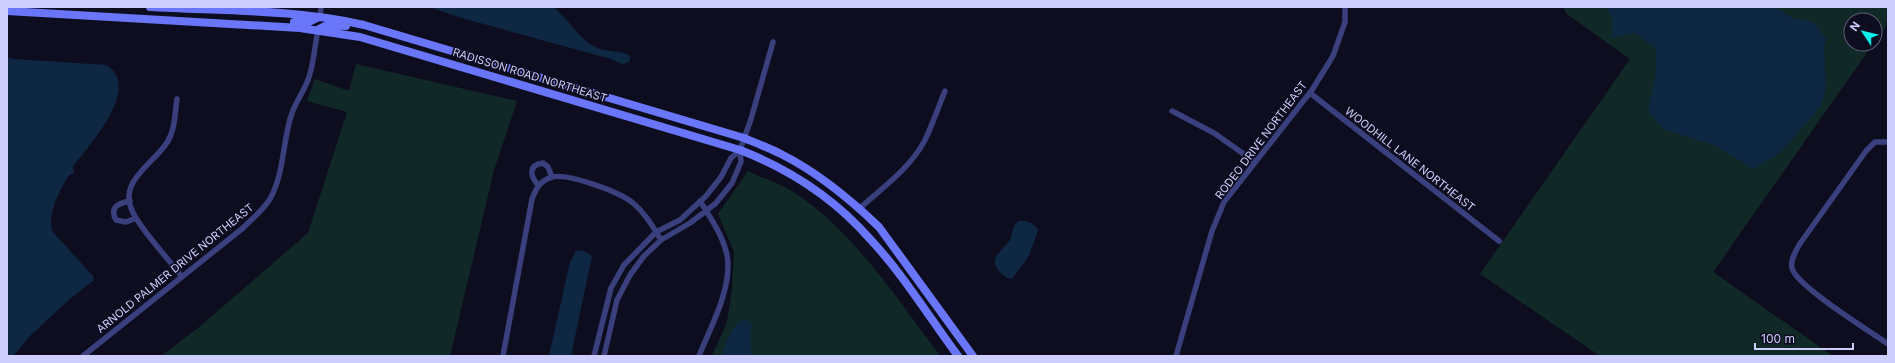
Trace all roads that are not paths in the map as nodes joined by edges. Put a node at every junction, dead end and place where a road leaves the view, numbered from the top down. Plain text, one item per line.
1 (150, 7) edge
2 (321, 7) edge
3 (1345, 7) edge
4 (7, 11) edge
5 (320, 17) junction
6 (364, 25) junction
7 (267, 26) junction
8 (318, 29) junction
9 (773, 42) dead end
10 (945, 92) dead end
11 (1310, 93) junction
12 (177, 99) dead end
13 (1172, 111) dead end
14 (744, 138) junction
15 (1886, 142) edge
16 (740, 150) junction
17 (1255, 162) junction
18 (552, 177) junction
19 (538, 185) junction
20 (130, 201) junction
21 (700, 202) junction
22 (860, 208) junction
23 (706, 211) junction
24 (136, 218) junction
25 (656, 232) junction
26 (661, 240) junction
27 (1499, 241) dead end
28 (182, 276) junction
29 (1888, 344) edge
30 (83, 356) edge
31 (503, 356) edge
32 (594, 356) edge
33 (604, 356) edge
34 (699, 356) edge
35 (958, 356) edge
36 (973, 356) edge
37 (1176, 356) edge

1 - 5 main road, RADISSON ROAD NORTHEAST
2 - 5 street
3 - 11 street, RODEO DRIVE NORTHEAST
4 - 7 main road, RADISSON ROAD NORTHEAST
5 - 6 main road, RADISSON ROAD NORTHEAST
5 - 7 main road
6 - 8 main road
6 - 14 main road, RADISSON ROAD NORTHEAST
7 - 8 main road, RADISSON ROAD NORTHEAST
8 - 16 main road, RADISSON ROAD NORTHEAST
8 - 28 street, ARNOLD PALMER DRIVE NORTHEAST
9 - 14 street
10 - 22 street
11 - 17 street, RODEO DRIVE NORTHEAST
11 - 27 street, WOODHILL LANE NORTHEAST
12 - 20 street
13 - 17 street
14 - 16 street
14 - 22 main road, RADISSON ROAD NORTHEAST
15 - 29 street
16 - 21 street
16 - 23 street
16 - 35 main road, RADISSON ROAD NORTHEAST
17 - 37 street, RODEO DRIVE NORTHEAST
18 - 19 street
18 - 19 street
18 - 25 street
19 - 31 street
20 - 24 street
20 - 24 street
21 - 23 street
21 - 25 street
22 - 36 main road, RADISSON ROAD NORTHEAST
23 - 26 street
23 - 34 street
24 - 28 street
25 - 26 street
25 - 32 street
26 - 33 street
28 - 30 street, ARNOLD PALMER DRIVE NORTHEAST

